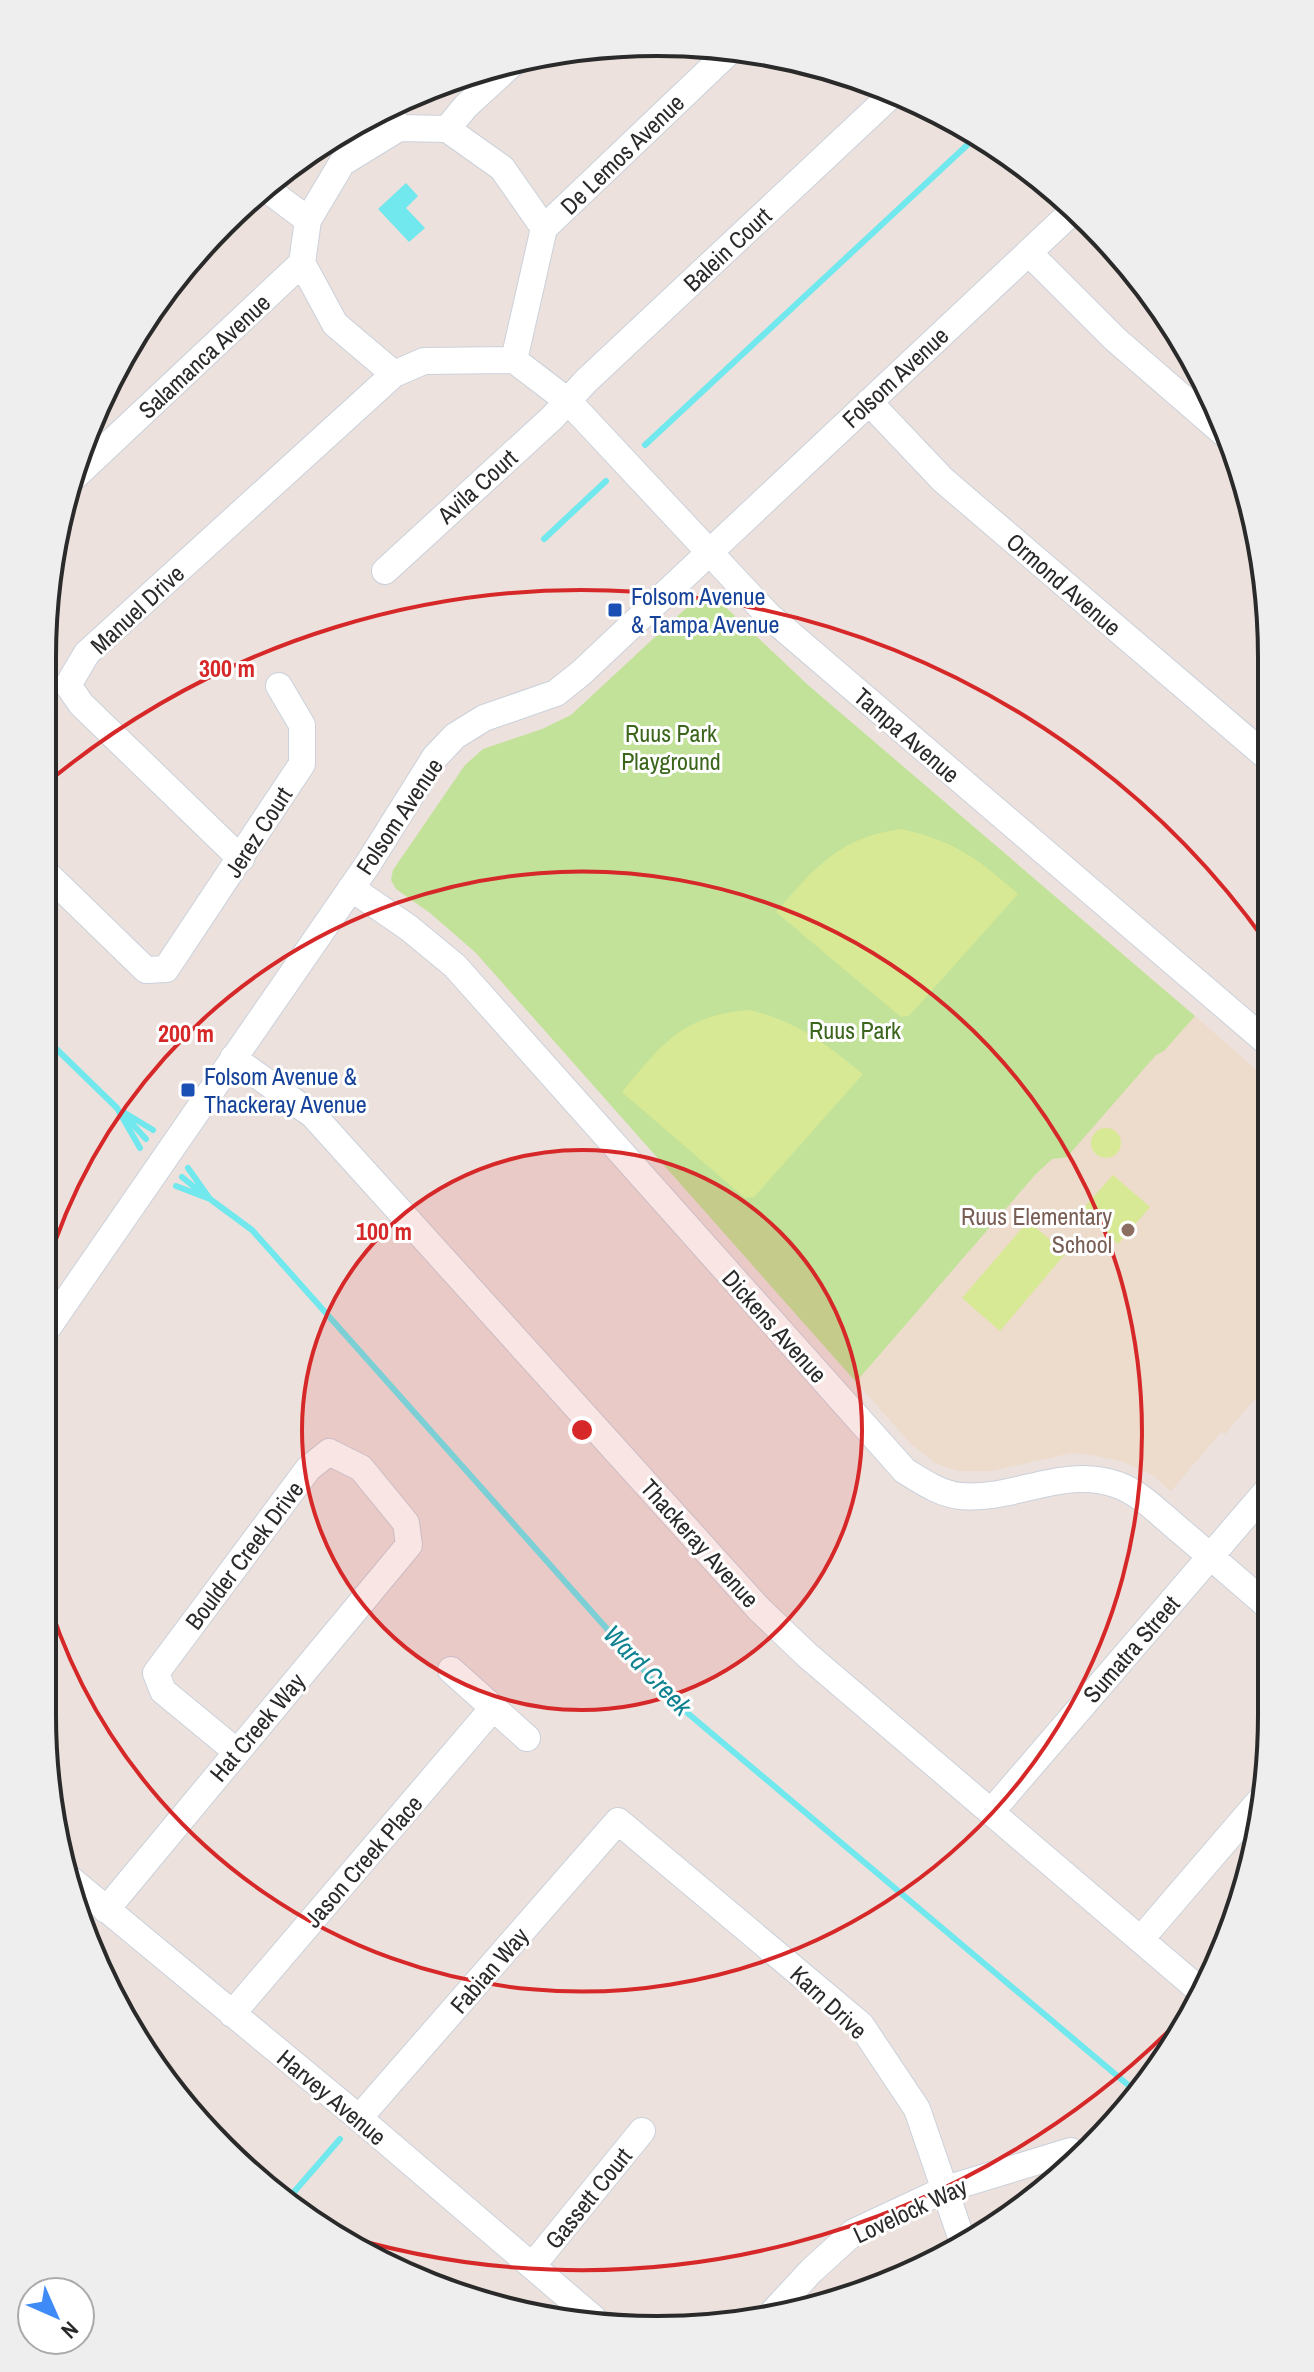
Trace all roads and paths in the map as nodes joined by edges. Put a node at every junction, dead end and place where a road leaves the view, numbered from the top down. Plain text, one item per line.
1 (721, 60) edge
2 (497, 77) edge
3 (885, 101) edge
4 (392, 117) edge
5 (399, 128) junction
6 (447, 129) junction
7 (274, 194) edge
8 (1066, 217) edge
9 (308, 220) junction
10 (544, 228) junction
11 (1029, 253) junction
12 (302, 263) junction
13 (514, 360) junction
14 (394, 374) junction
15 (569, 402) junction
16 (869, 402) junction
17 (1209, 421) edge
18 (88, 464) edge
19 (709, 551) junction
20 (385, 571) dead end
21 (279, 686) dead end
22 (1258, 749) edge
23 (241, 859) junction
24 (56, 883) edge
25 (351, 888) junction
26 (1258, 1034) edge
27 (233, 1058) junction
28 (56, 1316) edge
29 (1258, 1501) edge
30 (409, 1545) joint
31 (1211, 1556) junction
32 (1258, 1597) edge
33 (451, 1670) dead end
34 (493, 1708) junction
35 (527, 1738) dead end
36 (237, 1752) junction
37 (991, 1812) junction
38 (1249, 1813) edge
39 (618, 1821) joint
40 (82, 1889) edge
41 (106, 1910) junction
42 (1141, 1939) junction
43 (1194, 1985) edge
44 (232, 2014) junction
45 (359, 2118) junction
46 (642, 2131) dead end
47 (1070, 2151) edge
48 (946, 2189) junction
49 (960, 2234) edge
50 (533, 2265) junction
51 (782, 2302) edge
52 (586, 2312) edge

1 - 10 street, De Lemos Avenue
2 - 6 street
3 - 15 street, Balein Court
4 - 5 street
5 - 6 street
5 - 9 street
6 - 10 street
7 - 9 street
8 - 11 street, Folsom Avenue
9 - 12 street
10 - 13 street
11 - 16 street, Folsom Avenue
11 - 17 street
12 - 14 street
12 - 18 street, Salamanca Avenue
13 - 14 street
13 - 15 street, Tampa Avenue
14 - 23 street, Manuel Drive
15 - 19 street, Tampa Avenue
15 - 20 street, Avila Court
16 - 19 street, Folsom Avenue
16 - 22 street, Ormond Avenue
19 - 25 street, Folsom Avenue
19 - 26 street, Tampa Avenue
21 - 23 street, Jerez Court
23 - 24 street, Jerez Court
25 - 27 street, Folsom Avenue
25 - 31 street, Dickens Avenue
27 - 28 street, Folsom Avenue
27 - 37 street, Thackeray Avenue
29 - 31 street, Sumatra Street
30 - 36 street, Hat Creek Way
30 - 36 street, Boulder Creek Drive
31 - 32 street, Dickens Avenue
31 - 37 street, Sumatra Street
33 - 34 street
34 - 35 street
34 - 44 street, Jason Creek Place
36 - 41 street, Hat Creek Way
37 - 42 street, Thackeray Avenue
38 - 42 street
39 - 45 street, Fabian Way
39 - 48 street, Karn Drive
40 - 41 street, Harvey Avenue
41 - 44 street, Harvey Avenue
42 - 43 street, Thackeray Avenue
44 - 45 street, Harvey Avenue
45 - 50 street, Harvey Avenue
46 - 50 street, Gassett Court
47 - 48 street, Lovelock Way
48 - 49 street, Karn Drive
48 - 51 street, Lovelock Way
50 - 52 street, Harvey Avenue

